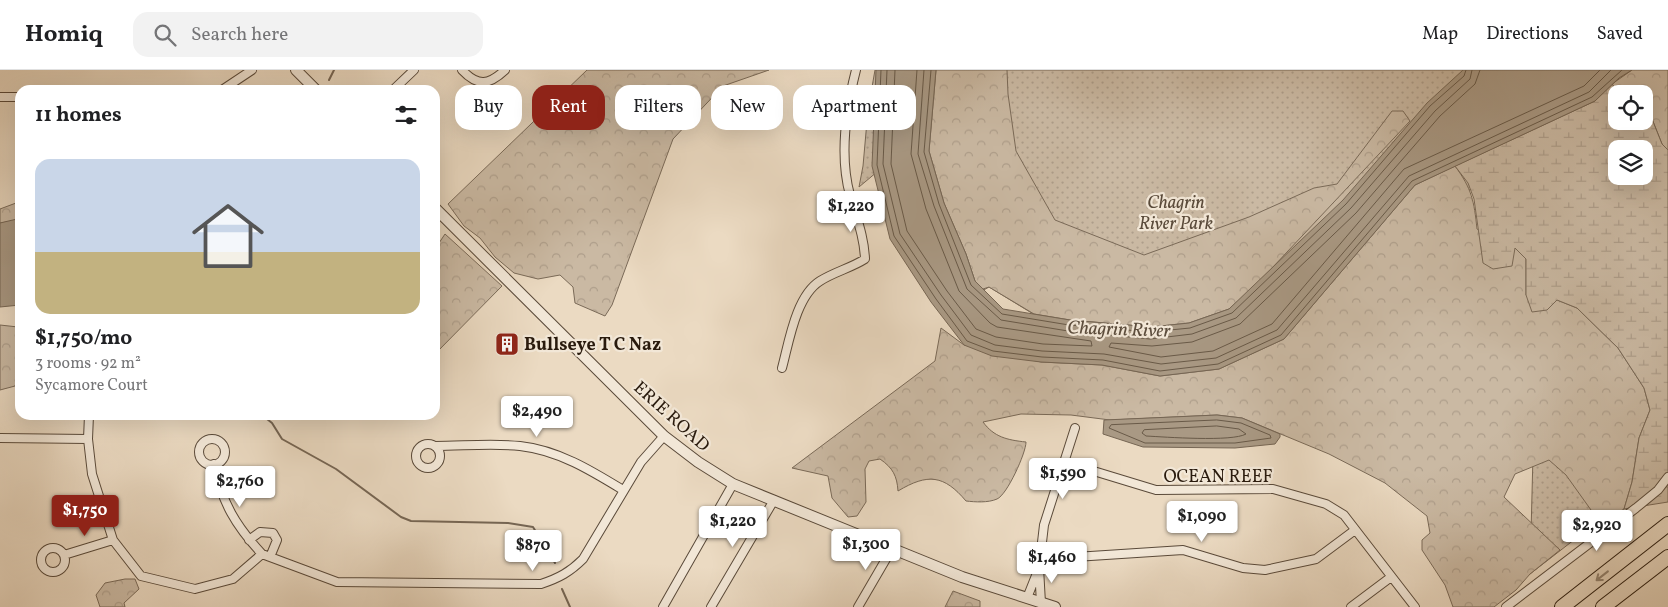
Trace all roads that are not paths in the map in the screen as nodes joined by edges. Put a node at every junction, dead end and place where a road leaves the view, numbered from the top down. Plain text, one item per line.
1 (252, 70) edge
2 (296, 70) edge
3 (414, 70) edge
4 (462, 70) edge
5 (505, 70) edge
6 (856, 70) edge
7 (230, 85) edge
8 (311, 85) edge
9 (398, 85) edge
10 (0, 97) edge
11 (15, 97) edge
12 (440, 213) edge
13 (782, 368) dead end
14 (89, 420) edge
15 (1075, 428) dead end
16 (664, 436) junction
17 (0, 438) edge
18 (88, 439) junction
19 (435, 446) dead end
20 (1064, 462) junction
21 (214, 464) dead end
22 (1668, 477) edge
23 (733, 484) junction
24 (623, 490) junction
25 (774, 500) junction
26 (1668, 518) edge
27 (1668, 524) edge
28 (1355, 530) junction
29 (1652, 537) junction
30 (113, 540) junction
31 (249, 540) junction
32 (893, 548) junction
33 (1041, 551) junction
34 (64, 555) dead end
35 (266, 556) junction
36 (1668, 557) edge
37 (1039, 568) junction
38 (1391, 577) junction
39 (1033, 602) edge
40 (663, 607) edge
41 (711, 607) edge
42 (858, 607) edge
43 (1055, 607) edge
44 (1351, 607) edge
45 (1415, 607) edge
46 (1506, 607) edge
47 (1562, 607) edge
48 (1603, 607) edge

1 - 7 street
2 - 8 street
3 - 9 street
4 - 5 street
6 - 13 street
10 - 11 street
12 - 16 street, ERIE ROAD
14 - 18 street
15 - 20 street
16 - 23 street, ERIE ROAD
16 - 24 street
17 - 18 street
18 - 30 street
19 - 24 street
20 - 28 street, OCEAN REEF
20 - 33 street
21 - 31 street
22 - 46 street
23 - 25 street, ERIE ROAD
23 - 40 street
24 - 35 street
25 - 32 street, ERIE ROAD
25 - 41 street
26 - 29 highway
27 - 29 highway
28 - 33 street
28 - 38 street, OCEAN REEF
29 -> 47 highway
30 - 34 street
30 - 35 street
31 - 35 street
31 - 35 street
32 - 39 street, ERIE ROAD
32 - 42 street
33 - 37 street
36 - 48 highway
37 - 39 street
37 - 39 street
38 - 44 street
38 - 45 street, OCEAN REEF
39 - 43 street, ERIE ROAD

